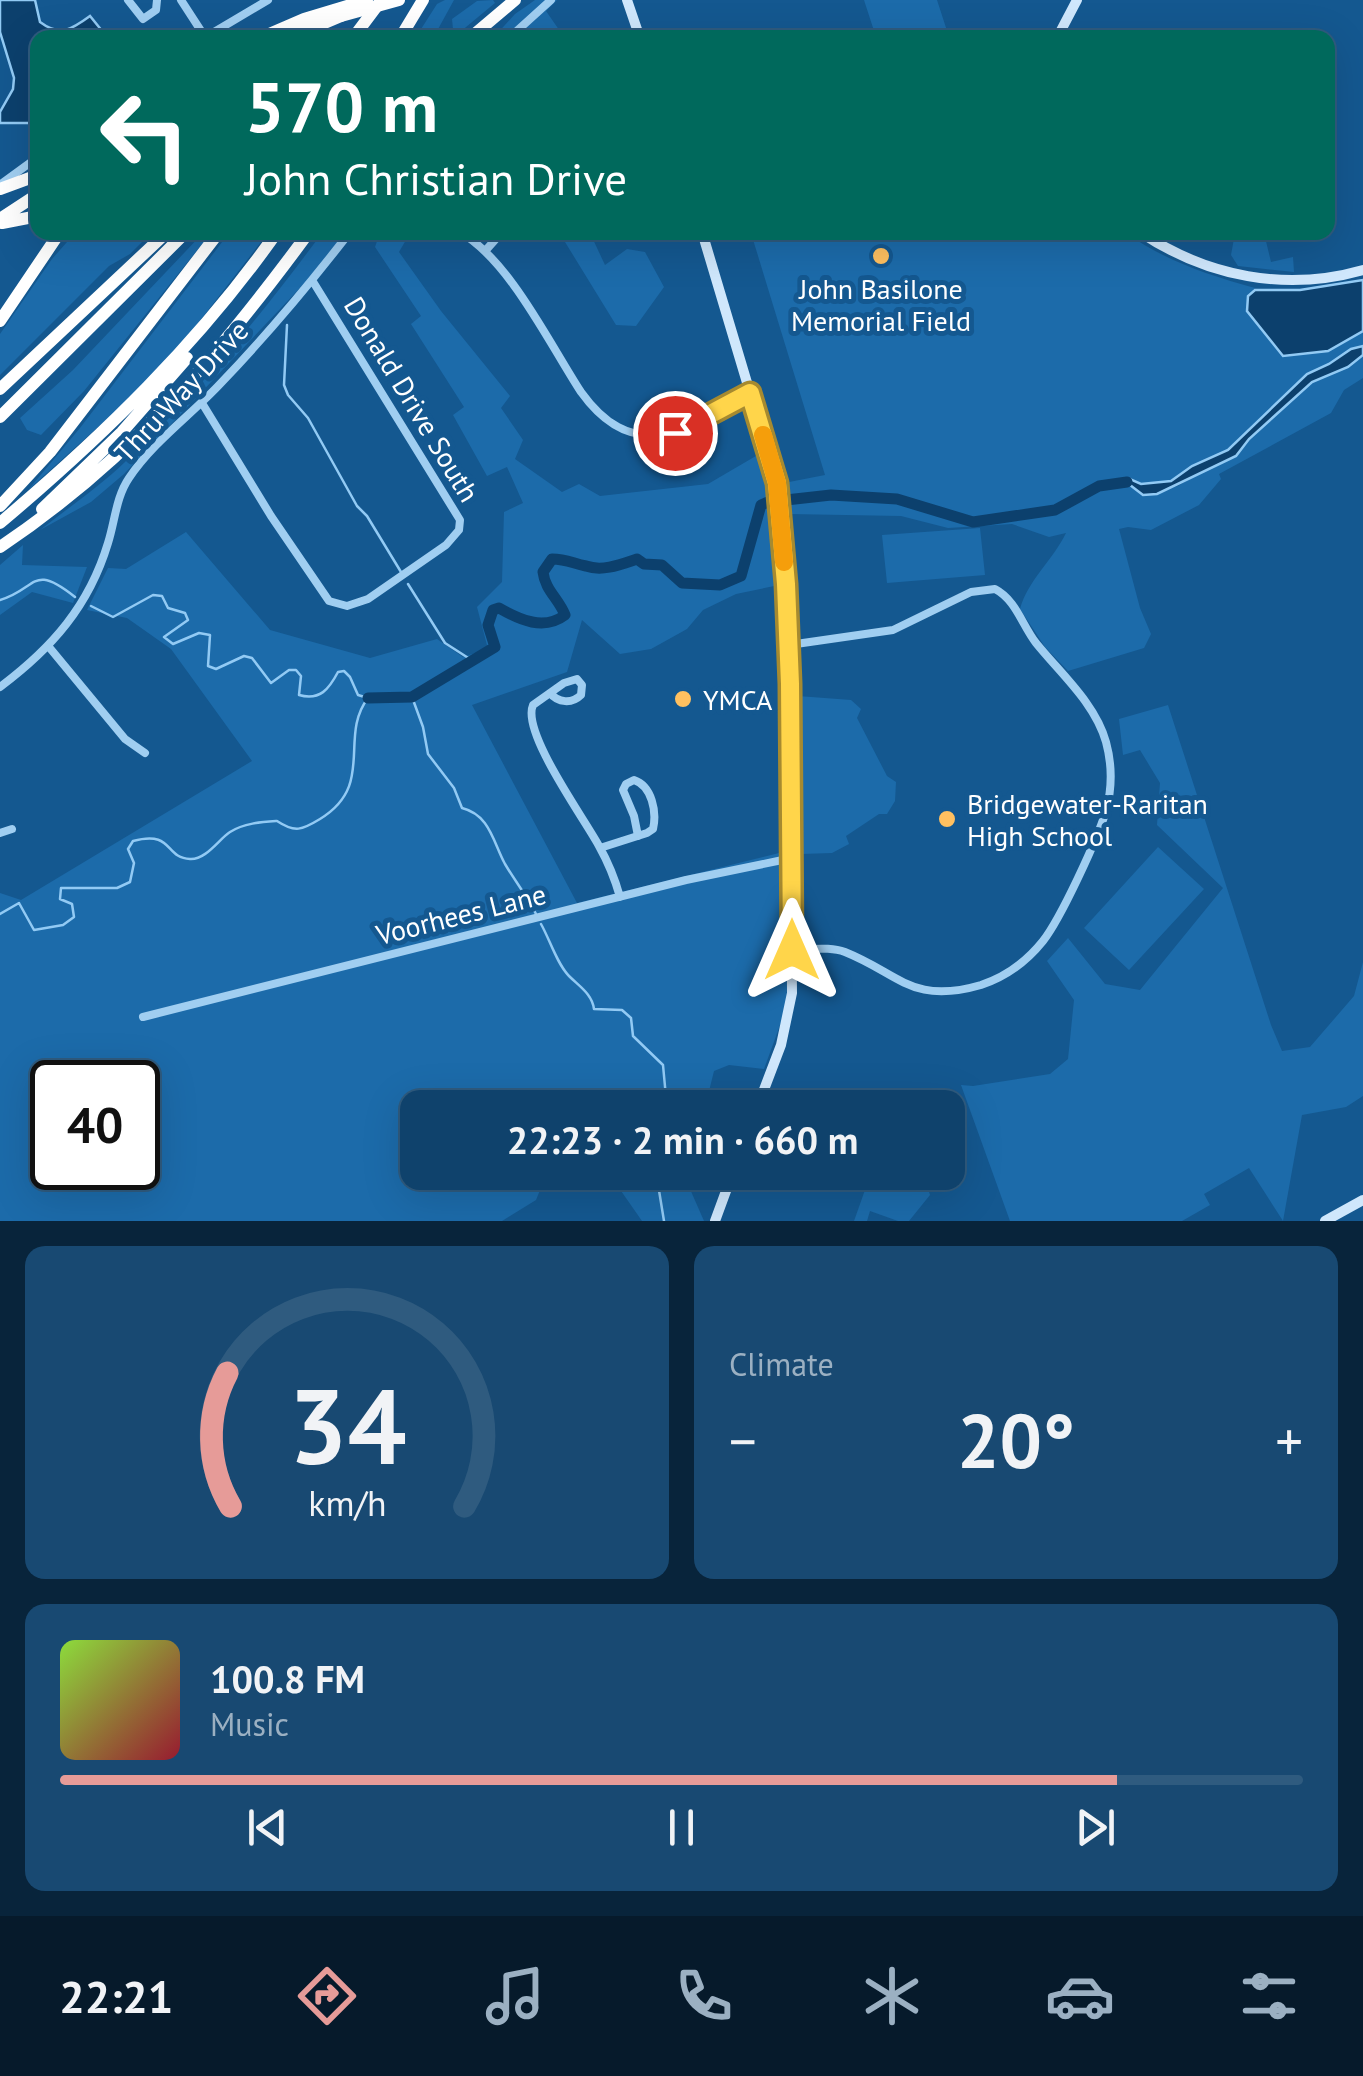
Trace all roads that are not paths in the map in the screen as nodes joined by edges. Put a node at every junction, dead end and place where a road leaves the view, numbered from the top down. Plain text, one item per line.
1 (128, 0) edge
2 (157, 0) edge
3 (181, 0) edge
4 (268, 0) edge
5 (366, 0) edge
6 (382, 0) edge
7 (399, 0) edge
8 (423, 0) edge
9 (550, 0) edge
10 (628, 0) edge
11 (1078, 0) edge
12 (511, 3) edge
13 (345, 11) junction
14 (200, 30) edge
15 (217, 30) edge
16 (278, 30) edge
17 (306, 30) edge
18 (358, 30) edge
19 (405, 30) edge
20 (479, 30) edge
21 (486, 30) edge
22 (518, 30) edge
23 (637, 30) edge
24 (1061, 30) edge
25 (30, 163) edge
26 (30, 178) edge
27 (0, 187) edge
28 (30, 200) edge
29 (30, 217) edge
30 (0, 221) edge
31 (55, 240) edge
32 (158, 240) edge
33 (178, 240) edge
34 (213, 240) edge
35 (271, 240) edge
36 (303, 240) edge
37 (345, 240) edge
38 (472, 240) edge
39 (495, 240) edge
40 (704, 240) edge
41 (1155, 240) edge
42 (342, 242) joint
43 (486, 250) junction
44 (1363, 270) edge
45 (244, 280) junction
46 (312, 280) junction
47 (0, 321) edge
48 (0, 389) edge
49 (750, 393) junction
50 (202, 402) junction
51 (0, 417) edge
52 (0, 506) edge
53 (0, 522) edge
54 (0, 546) edge
55 (789, 645) junction
56 (49, 646) junction
57 (0, 687) edge
58 (550, 693) dead end
59 (145, 753) dead end
60 (12, 829) dead end
61 (0, 834) edge
62 (638, 836) junction
63 (600, 848) junction
64 (792, 858) junction
65 (620, 898) junction
66 (792, 950) junction
67 (143, 1017) dead end
68 (764, 1090) edge
69 (726, 1190) edge
70 (1363, 1200) edge
71 (715, 1221) edge
72 (1325, 1221) edge

1 - 2 street
3 - 14 street
4 - 15 street
5 - 13 highway
6 - 18 highway
7 - 13 highway, bridge
8 - 19 highway
9 - 22 street
10 - 23 street
11 - 24 street
12 - 20 highway
12 - 21 highway
13 - 16 highway
13 - 17 highway
25 - 27 street
26 - 27 highway
28 - 30 highway
29 - 30 highway
31 - 47 highway
32 - 48 highway
33 - 51 highway
34 - 52 highway
35 - 45 highway
36 - 54 highway
37 - 42 street
38 - 43 street
39 - 43 street
40 - 49 street
41 - 44 street
42 - 46 street, Thru Way Drive
43 - 49 street
45 - 53 highway
45 - 54 highway
46 - 50 street, Thru Way Drive
46 - 50 street, Donald Drive South
49 - 55 street
50 - 56 street, Thru Way Drive
55 - 64 street
55 - 66 street
56 - 57 street, Thru Way Drive
56 - 59 street
58 - 63 street
60 - 61 street
62 - 62 street
62 - 63 street
63 - 65 street
64 - 65 street, Voorhees Lane
64 - 66 street
65 - 67 street, Voorhees Lane
66 - 68 street
69 - 71 street
70 - 72 street

